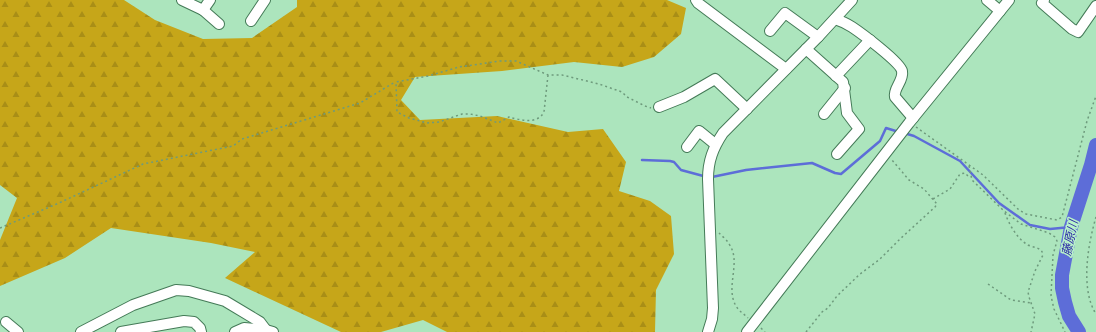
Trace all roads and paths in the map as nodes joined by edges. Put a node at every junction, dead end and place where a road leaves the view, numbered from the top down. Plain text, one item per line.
1 (182, 0) edge
2 (210, 0) edge
3 (266, 0) edge
4 (696, 0) edge
5 (852, 0) edge
6 (987, 0) edge
7 (1009, 0) edge
8 (1044, 0) edge
9 (1096, 6) edge
10 (203, 10) junction
11 (1000, 11) junction
12 (835, 19) junction
13 (251, 21) dead end
14 (219, 24) dead end
15 (770, 31) dead end
16 (818, 37) junction
17 (870, 40) junction
18 (806, 49) junction
19 (786, 69) junction
20 (548, 75) junction
21 (836, 76) junction
22 (396, 82) junction
23 (844, 88) junction
24 (1096, 96) edge
25 (659, 107) joint
26 (747, 109) junction
27 (824, 114) dead end
28 (906, 127) junction
29 (715, 144) junction
30 (687, 146) dead end
31 (886, 153) junction
32 (837, 154) dead end
33 (969, 166) junction
34 (971, 179) junction
35 (933, 199) junction
36 (1004, 211) junction
37 (1096, 217) edge
38 (710, 224) junction
39 (0, 228) edge
40 (988, 284) dead end
41 (1031, 303) junction
42 (1096, 314) edge
43 (6, 322) dead end
44 (754, 322) junction
45 (270, 331) edge
46 (18, 332) edge
47 (81, 332) edge
48 (121, 332) edge
49 (201, 332) edge
50 (235, 332) edge
51 (708, 332) edge
52 (747, 332) edge
53 (765, 332) edge
54 (806, 332) edge
55 (1031, 332) edge
56 (1065, 332) edge

1 - 10 street
2 - 10 street
3 - 13 street
4 - 19 street
5 - 12 street
6 - 11 street
7 - 11 street
8 - 9 street
10 - 14 street
11 - 28 street
12 - 16 street
12 - 17 street
15 - 16 street
16 - 18 street
17 - 21 street
17 - 28 street
18 - 19 street
18 - 21 street
19 - 26 street
20 - 22 path
20 - 22 path
20 - 25 path
21 - 23 street
22 - 39 path
23 - 27 street
23 - 32 street
24 - 33 path
25 - 26 street
26 - 29 street
28 - 31 street
28 - 33 path
29 - 30 street
29 - 38 street
31 - 35 path
31 - 44 street
33 - 34 path
34 - 35 path
34 - 36 path
35 - 54 path
36 - 41 path
36 - 56 path
37 - 42 path
38 - 44 path
38 - 51 street
40 - 41 path
41 - 55 path
43 - 46 street
44 - 52 street
44 - 53 path
45 - 47 street
45 - 50 street
48 - 49 street

